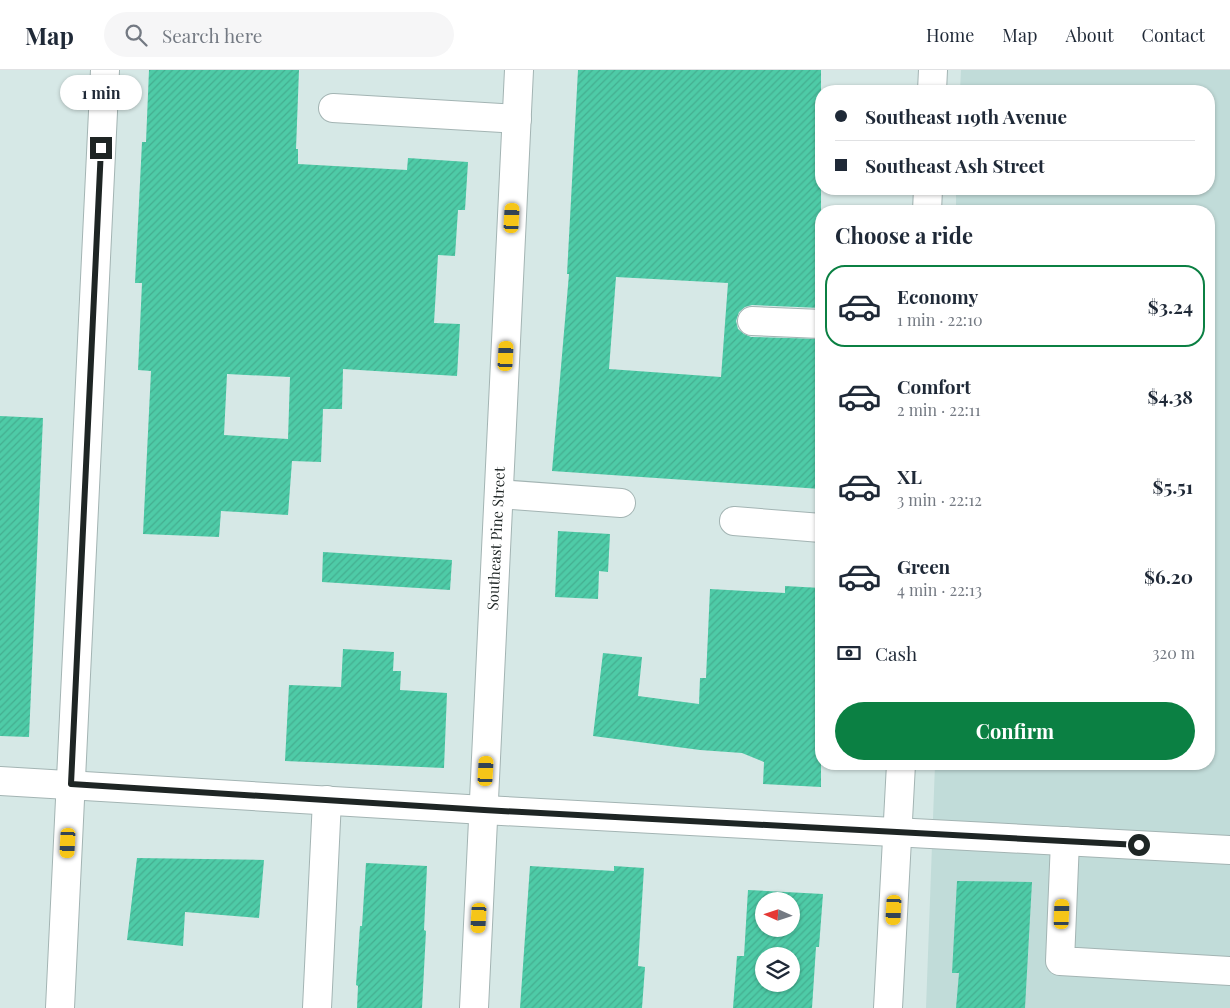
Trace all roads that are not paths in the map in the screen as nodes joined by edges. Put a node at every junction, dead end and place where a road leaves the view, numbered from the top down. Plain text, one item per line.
1 (105, 70) edge
2 (519, 70) edge
3 (933, 70) edge
4 (932, 85) edge
5 (333, 108) dead end
6 (517, 119) junction
7 (752, 320) dead end
8 (815, 324) edge
9 (499, 494) junction
10 (621, 503) dead end
11 (734, 521) dead end
12 (815, 528) edge
13 (901, 770) edge
14 (0, 781) edge
15 (71, 784) junction
16 (327, 800) junction
17 (484, 810) junction
18 (898, 832) junction
19 (1066, 841) junction
20 (1230, 850) edge
21 (1230, 971) edge
22 (60, 1008) edge
23 (317, 1008) edge
24 (474, 1008) edge
25 (888, 1008) edge

1 - 15 street
2 - 6 street, Southeast Pine Street
3 - 4 street
5 - 6 street
6 - 9 street, Southeast Pine Street
7 - 8 street
9 - 10 street
9 - 17 street, Southeast Pine Street
11 - 12 street
13 - 18 street
14 - 15 street
15 - 16 street
15 - 22 street
16 - 17 street
16 - 23 street
17 - 18 street
17 - 24 street, Southeast Pine Street
18 - 19 street
18 - 25 street
19 - 20 street
19 - 21 street

